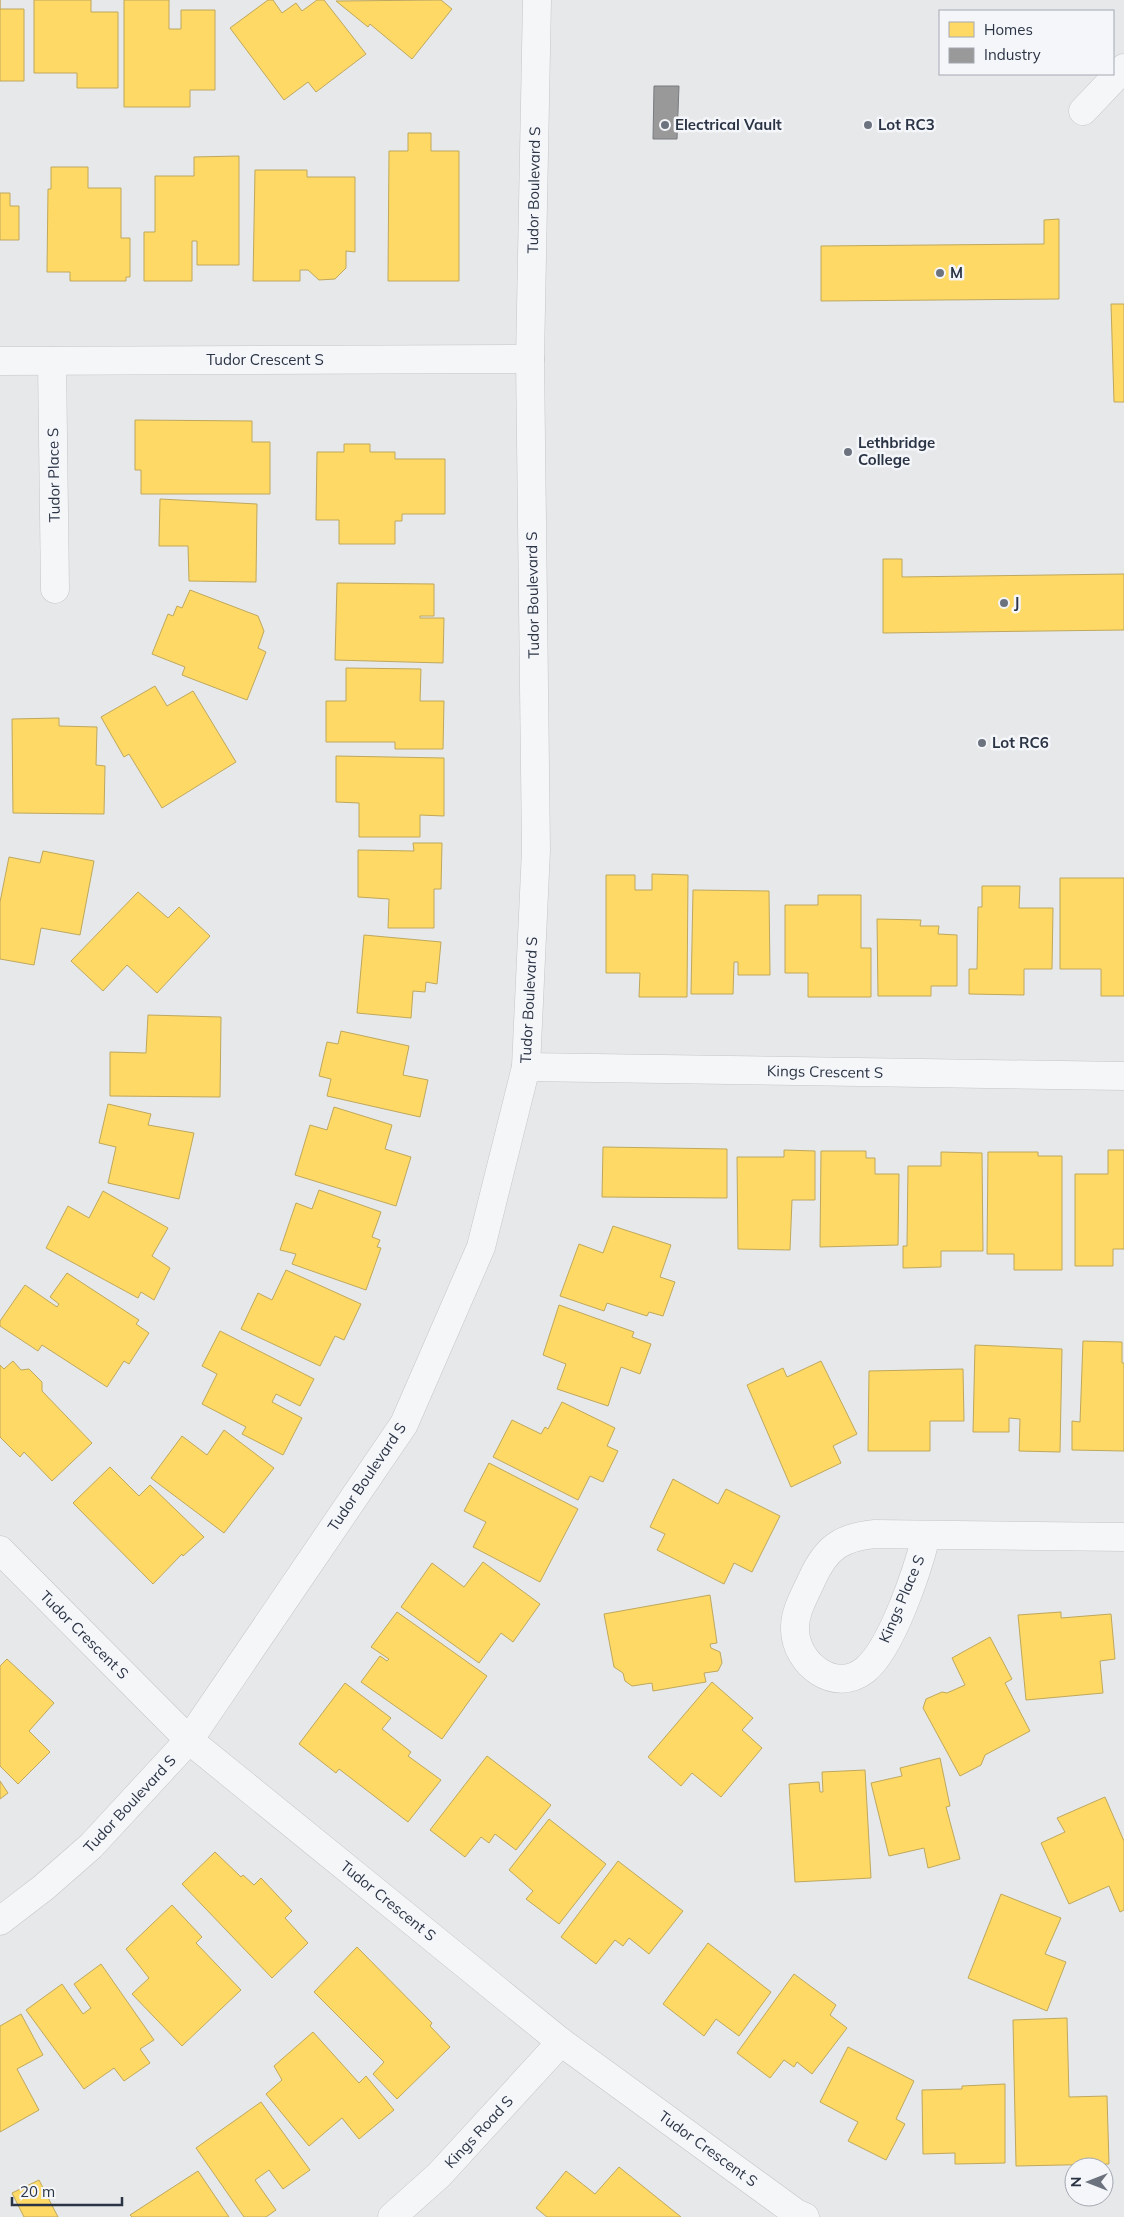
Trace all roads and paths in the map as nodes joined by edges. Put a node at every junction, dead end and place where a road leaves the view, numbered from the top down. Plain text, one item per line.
1 (537, 0) edge
2 (1124, 68) edge
3 (1083, 111) dead end
4 (530, 358) junction
5 (52, 360) junction
6 (0, 361) edge
7 (55, 589) dead end
8 (526, 1067) junction
9 (1124, 1076) edge
10 (926, 1536) junction
11 (1124, 1537) edge
12 (0, 1550) edge
13 (189, 1740) junction
14 (0, 1921) edge
15 (561, 2042) junction
16 (392, 2217) edge
17 (805, 2217) edge

1 - 4 street, Tudor Boulevard S
2 - 3 street
4 - 5 street, Tudor Crescent S
4 - 8 street, Tudor Boulevard S
5 - 6 street, Tudor Crescent S
5 - 7 street, Tudor Place S
8 - 9 street, Kings Crescent S
8 - 13 street, Tudor Boulevard S
10 - 10 street, Kings Place S
10 - 11 street, Kings Place S
12 - 13 street, Tudor Crescent S
13 - 14 street, Tudor Boulevard S
13 - 15 street, Tudor Crescent S
15 - 16 street, Kings Road S
15 - 17 street, Tudor Crescent S

